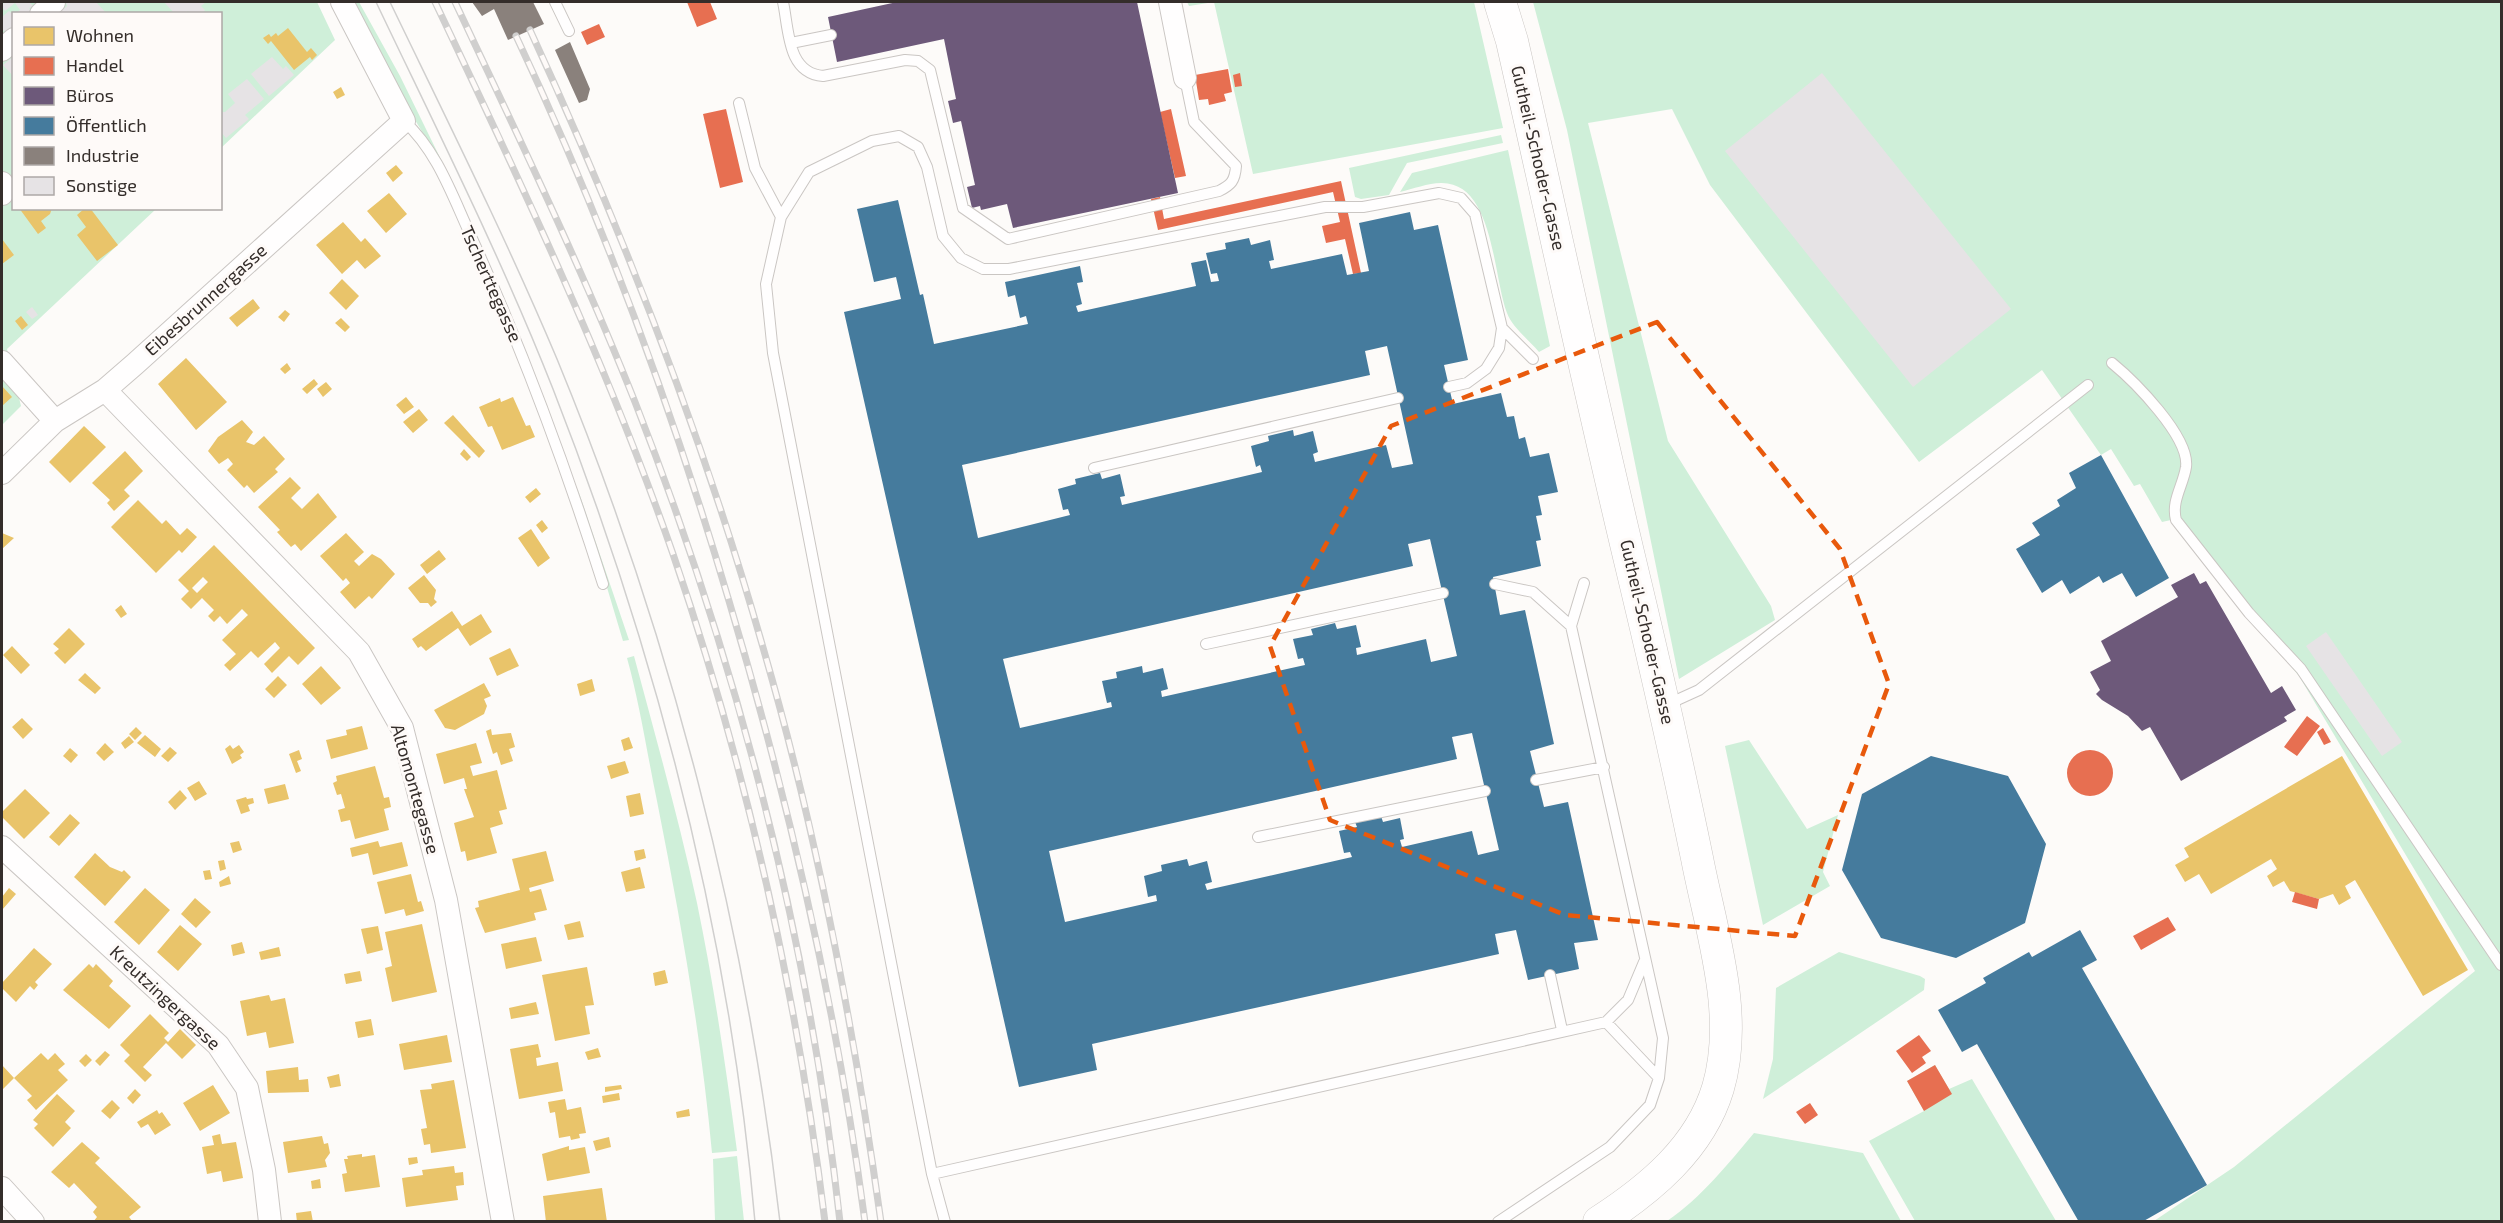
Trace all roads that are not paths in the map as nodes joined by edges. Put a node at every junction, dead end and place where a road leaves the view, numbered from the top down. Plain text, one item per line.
1 (342, 2) edge
2 (555, 2) edge
3 (783, 2) edge
4 (1170, 2) edge
5 (1500, 2) edge
6 (569, 31) dead end
7 (831, 35) dead end
8 (791, 43) junction
9 (1185, 78) joint
10 (739, 103) dead end
11 (404, 121) junction
12 (2, 183) edge
13 (2, 194) edge
14 (781, 217) junction
15 (1502, 328) junction
16 (1533, 360) dead end
17 (2, 362) edge
18 (2112, 363) dead end
19 (2088, 385) dead end
20 (1449, 387) dead end
21 (105, 390) junction
22 (1398, 398) dead end
23 (55, 421) junction
24 (1094, 468) dead end
25 (2, 473) edge
26 (1584, 583) dead end
27 (603, 584) dead end
28 (1495, 584) dead end
29 (1443, 593) dead end
30 (1571, 626) junction
31 (1206, 644) dead end
32 (1665, 705) junction
33 (1604, 767) junction
34 (1536, 780) dead end
35 (1485, 791) dead end
36 (1258, 837) dead end
37 (2, 847) edge
38 (1644, 962) junction
39 (2501, 965) edge
40 (1550, 975) dead end
41 (1606, 1022) junction
42 (1562, 1030) junction
43 (1659, 1078) junction
44 (933, 1174) junction
45 (2, 1188) edge
46 (33, 1221) edge
47 (270, 1221) edge
48 (503, 1221) edge
49 (945, 1221) edge
50 (1498, 1221) edge
51 (1599, 1221) edge

1 - 11 street, Tscherttegasse
2 - 6 lane
3 - 8 lane
4 - 9 street
5 - 32 street, Gutheil-Schoder-Gasse
7 - 8 lane
8 - 9 lane
10 - 14 lane
11 - 21 street, Eibesbrunnergasse
11 - 27 lane, Tscherttegasse
12 - 13 street
14 - 15 lane
14 - 44 lane
15 - 16 lane
15 - 20 lane
17 - 23 street
18 - 39 lane
19 - 32 lane
21 - 23 street, Eibesbrunnergasse
21 - 48 street, Altomontegasse
22 - 24 lane
23 - 25 street, Eibesbrunnergasse
26 - 30 lane
28 - 30 lane
29 - 31 lane
30 - 33 lane
32 - 51 street, Gutheil-Schoder-Gasse
33 - 34 lane
33 - 38 lane
35 - 36 lane
37 - 47 street, Kreutzingergasse
38 - 41 lane
38 - 43 lane
40 - 42 lane
41 - 42 lane
41 - 43 lane
42 - 44 lane
43 - 50 lane
44 - 49 lane
45 - 46 street

